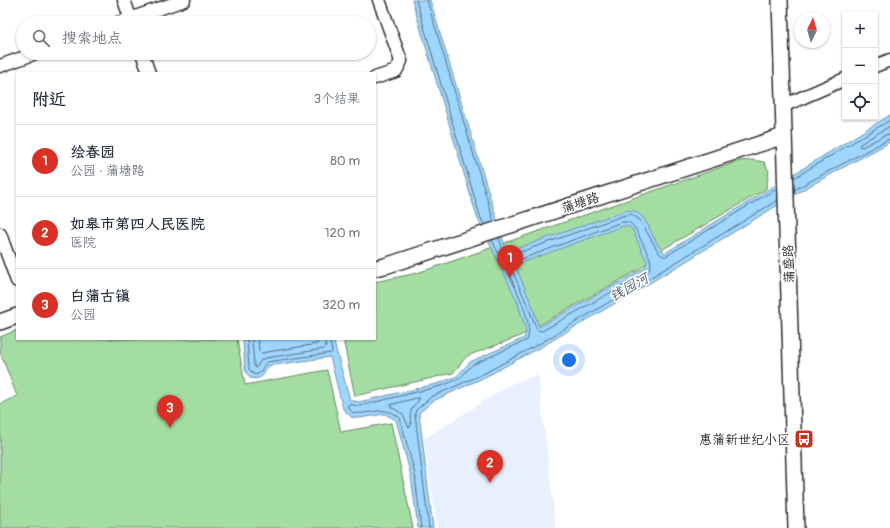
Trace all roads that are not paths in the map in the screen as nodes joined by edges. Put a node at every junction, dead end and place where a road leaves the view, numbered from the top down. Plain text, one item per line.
1 (124, 0) edge
2 (184, 0) edge
3 (379, 0) edge
4 (773, 0) edge
5 (780, 0) edge
6 (129, 16) edge
7 (144, 16) edge
8 (17, 60) edge
9 (144, 60) edge
10 (890, 60) edge
11 (878, 65) edge
12 (0, 66) edge
13 (149, 72) edge
14 (376, 78) edge
15 (842, 80) edge
16 (783, 106) junction
17 (781, 136) junction
18 (783, 225) junction
19 (0, 234) edge
20 (376, 268) edge
21 (16, 278) edge
22 (16, 316) edge
23 (0, 322) edge
24 (788, 528) edge
25 (796, 528) edge

1 - 6 street
2 - 7 street
3 - 14 street
4 - 17 main road, 蒲盛路
5 - 16 main road, 蒲盛路
8 - 12 street
9 - 13 street
10 - 11 street
15 - 16 street
16 - 17 main road, 蒲盛路
17 - 18 main road, 蒲盛路
17 - 20 main road, 蒲塘路
18 - 24 main road, 蒲盛路
18 - 25 main road, 蒲盛路
19 - 21 street
22 - 23 main road

